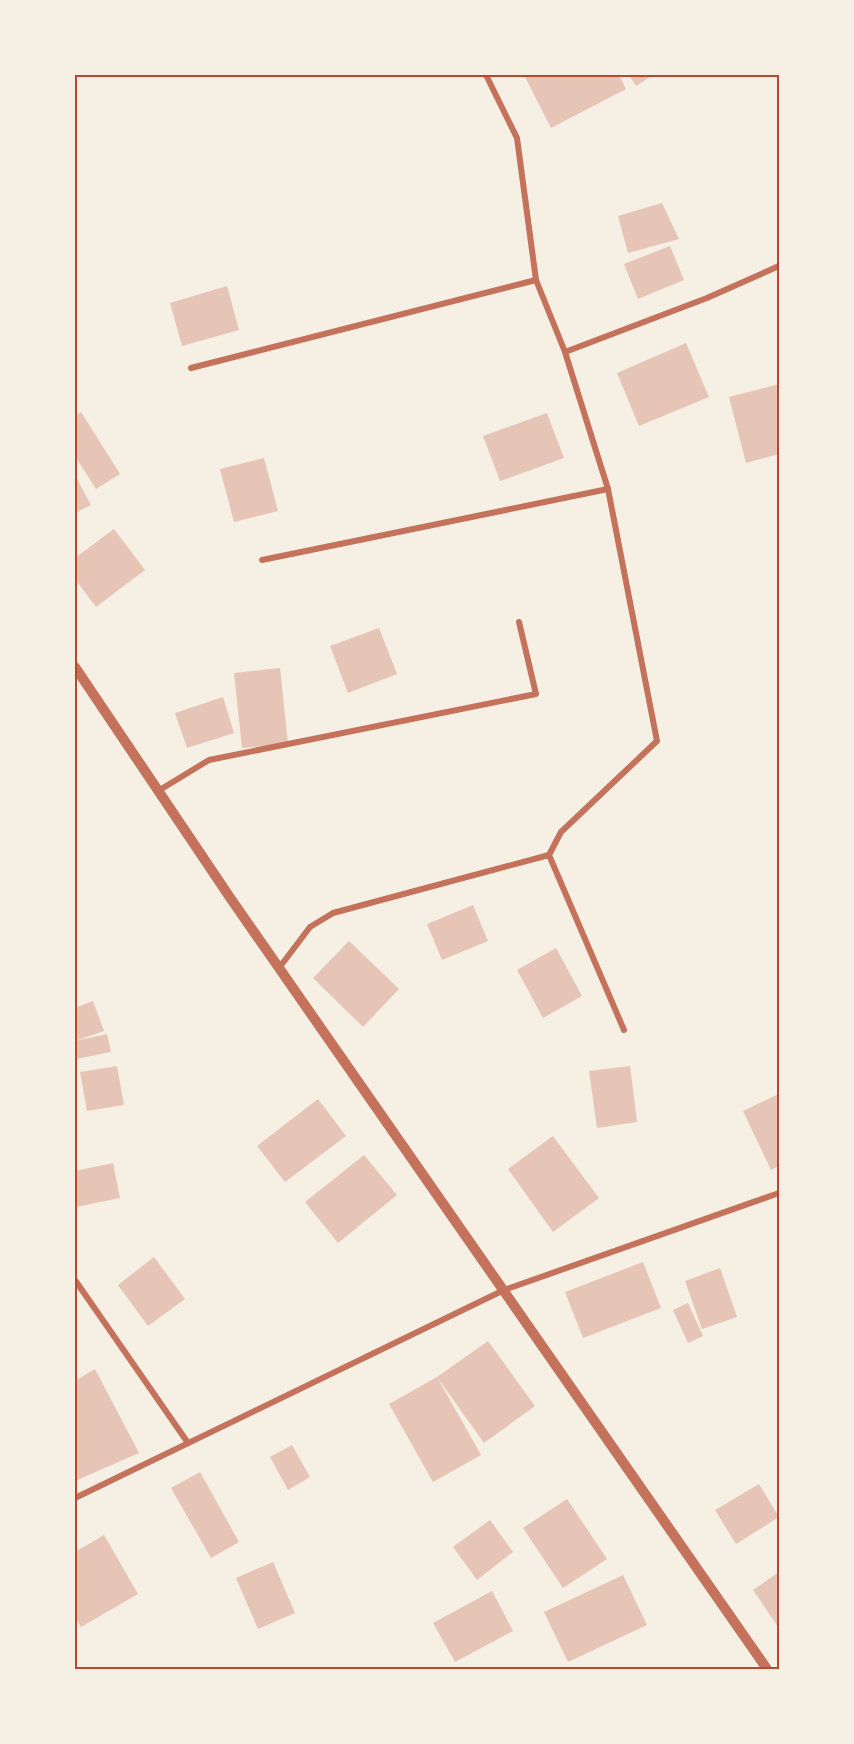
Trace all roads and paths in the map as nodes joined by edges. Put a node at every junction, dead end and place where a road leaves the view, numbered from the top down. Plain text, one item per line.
1 (486, 75) edge
2 (779, 266) edge
3 (536, 280) junction
4 (565, 352) junction
5 (191, 368) dead end
6 (608, 489) junction
7 (262, 560) dead end
8 (519, 622) dead end
9 (75, 668) edge
10 (158, 791) junction
11 (549, 855) junction
12 (279, 968) junction
13 (624, 1030) dead end
14 (779, 1193) edge
15 (75, 1280) edge
16 (504, 1290) junction
17 (188, 1443) junction
18 (75, 1498) edge
19 (767, 1669) edge

1 - 3 street
2 - 4 street
3 - 4 street
3 - 5 street
4 - 6 street
6 - 7 street
6 - 11 street
8 - 10 street
9 - 10 street
10 - 12 street
11 - 12 street
11 - 13 street
12 - 16 street
14 - 16 street
15 - 17 street
16 - 17 street
16 - 19 street
17 - 18 street

